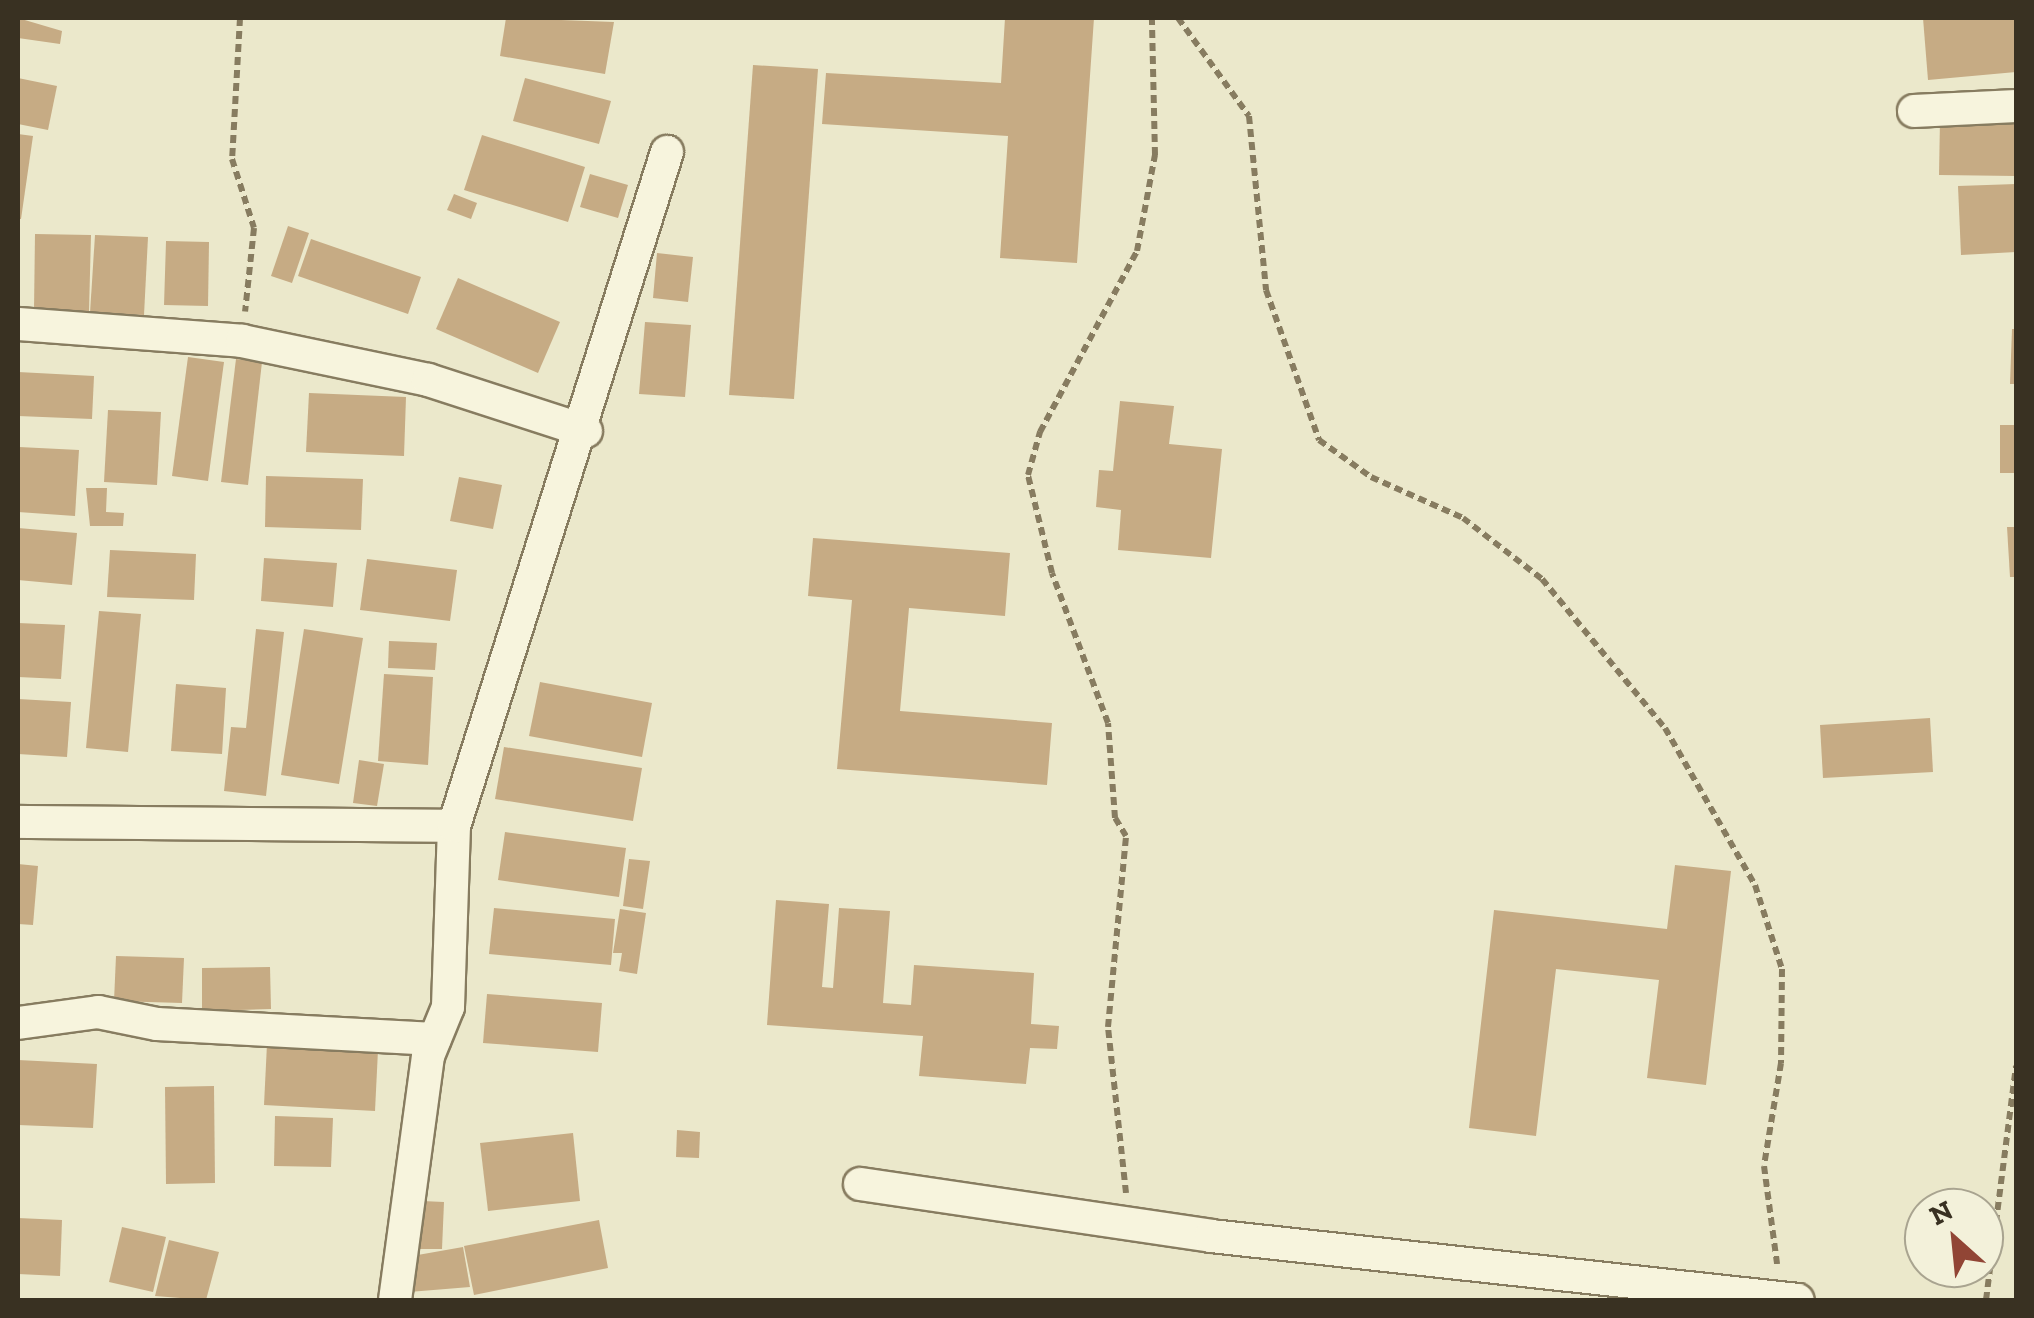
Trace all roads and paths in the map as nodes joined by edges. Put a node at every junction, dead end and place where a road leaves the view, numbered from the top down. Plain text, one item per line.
1 (240, 18) edge
2 (1152, 18) edge
3 (1178, 18) edge
4 (2016, 106) edge
5 (1914, 111) dead end
6 (667, 152) dead end
7 (18, 324) edge
8 (242, 341) junction
9 (586, 431) junction
10 (18, 822) edge
11 (454, 826) junction
12 (18, 1023) edge
13 (435, 1039) junction
14 (2016, 1066) edge
15 (860, 1184) dead end
16 (1143, 1202) dead end
17 (1781, 1270) dead end
18 (395, 1300) edge
19 (1798, 1300) edge
20 (1986, 1300) edge

1 - 8 path
2 - 16 path
3 - 17 path
4 - 5 street
6 - 9 street
7 - 8 street
8 - 9 street
9 - 11 street
10 - 11 street
11 - 13 street
12 - 13 street
13 - 18 street
14 - 20 path
15 - 19 street

